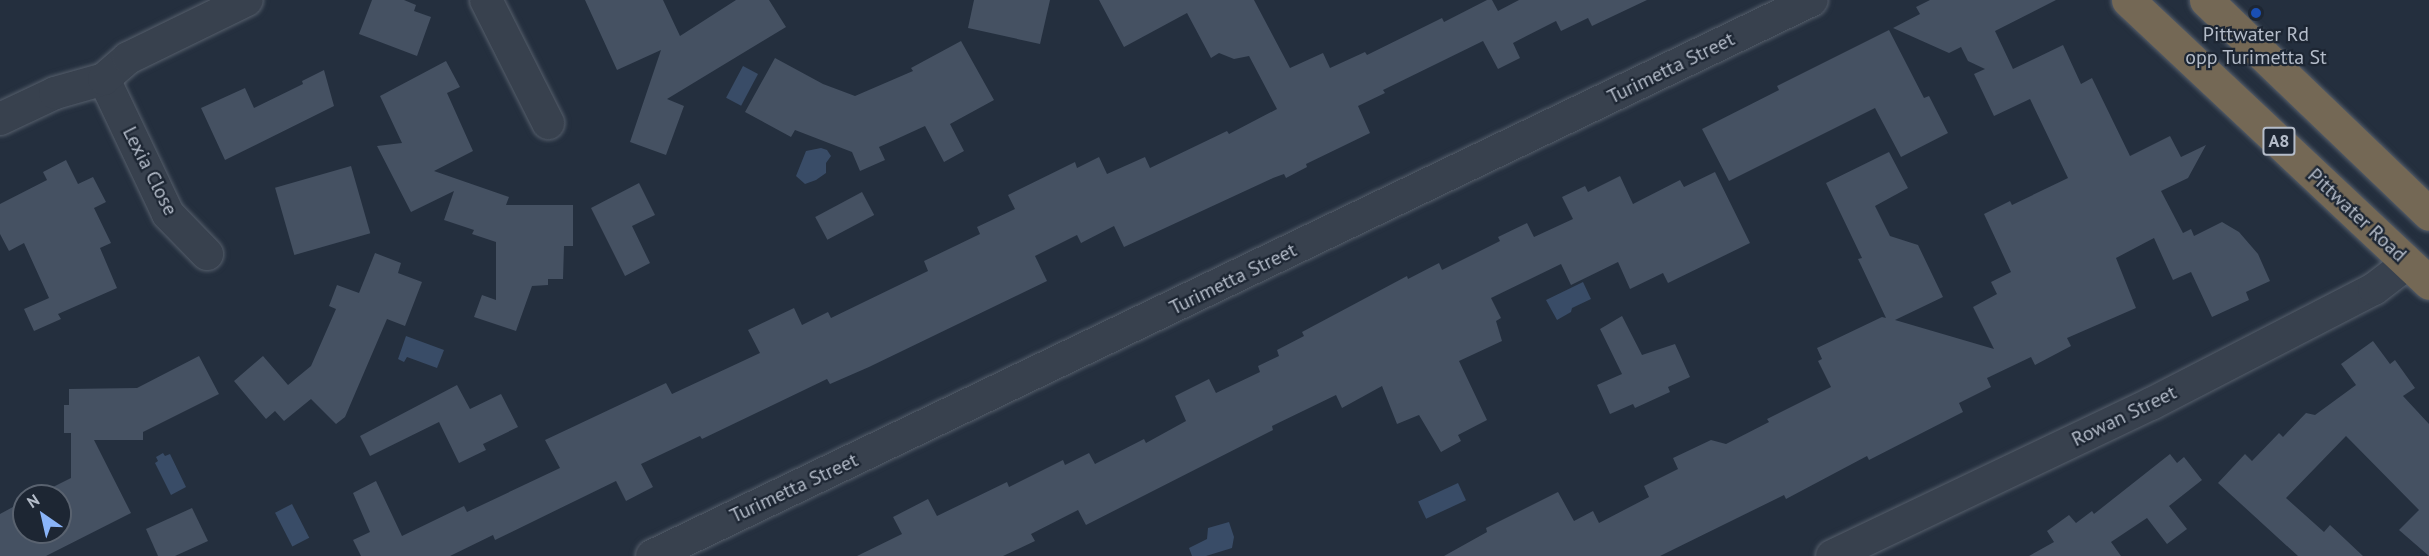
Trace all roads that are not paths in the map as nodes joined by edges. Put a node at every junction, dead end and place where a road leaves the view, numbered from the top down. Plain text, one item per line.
1 (247, 0) edge
2 (486, 0) edge
3 (1812, 0) edge
4 (2128, 0) edge
5 (2206, 0) edge
6 (104, 79) junction
7 (0, 119) edge
8 (548, 123) dead end
9 (2429, 214) edge
10 (207, 254) dead end
11 (2419, 273) edge
12 (652, 556) edge
13 (1832, 556) edge

1 - 6 street
2 - 8 street
3 - 12 street, Turimetta Street
4 - 11 highway, Pittwater Road / A8
5 - 9 highway, A8
6 - 7 street
6 - 10 street, Lexia Close
11 - 13 street, Rowan Street

